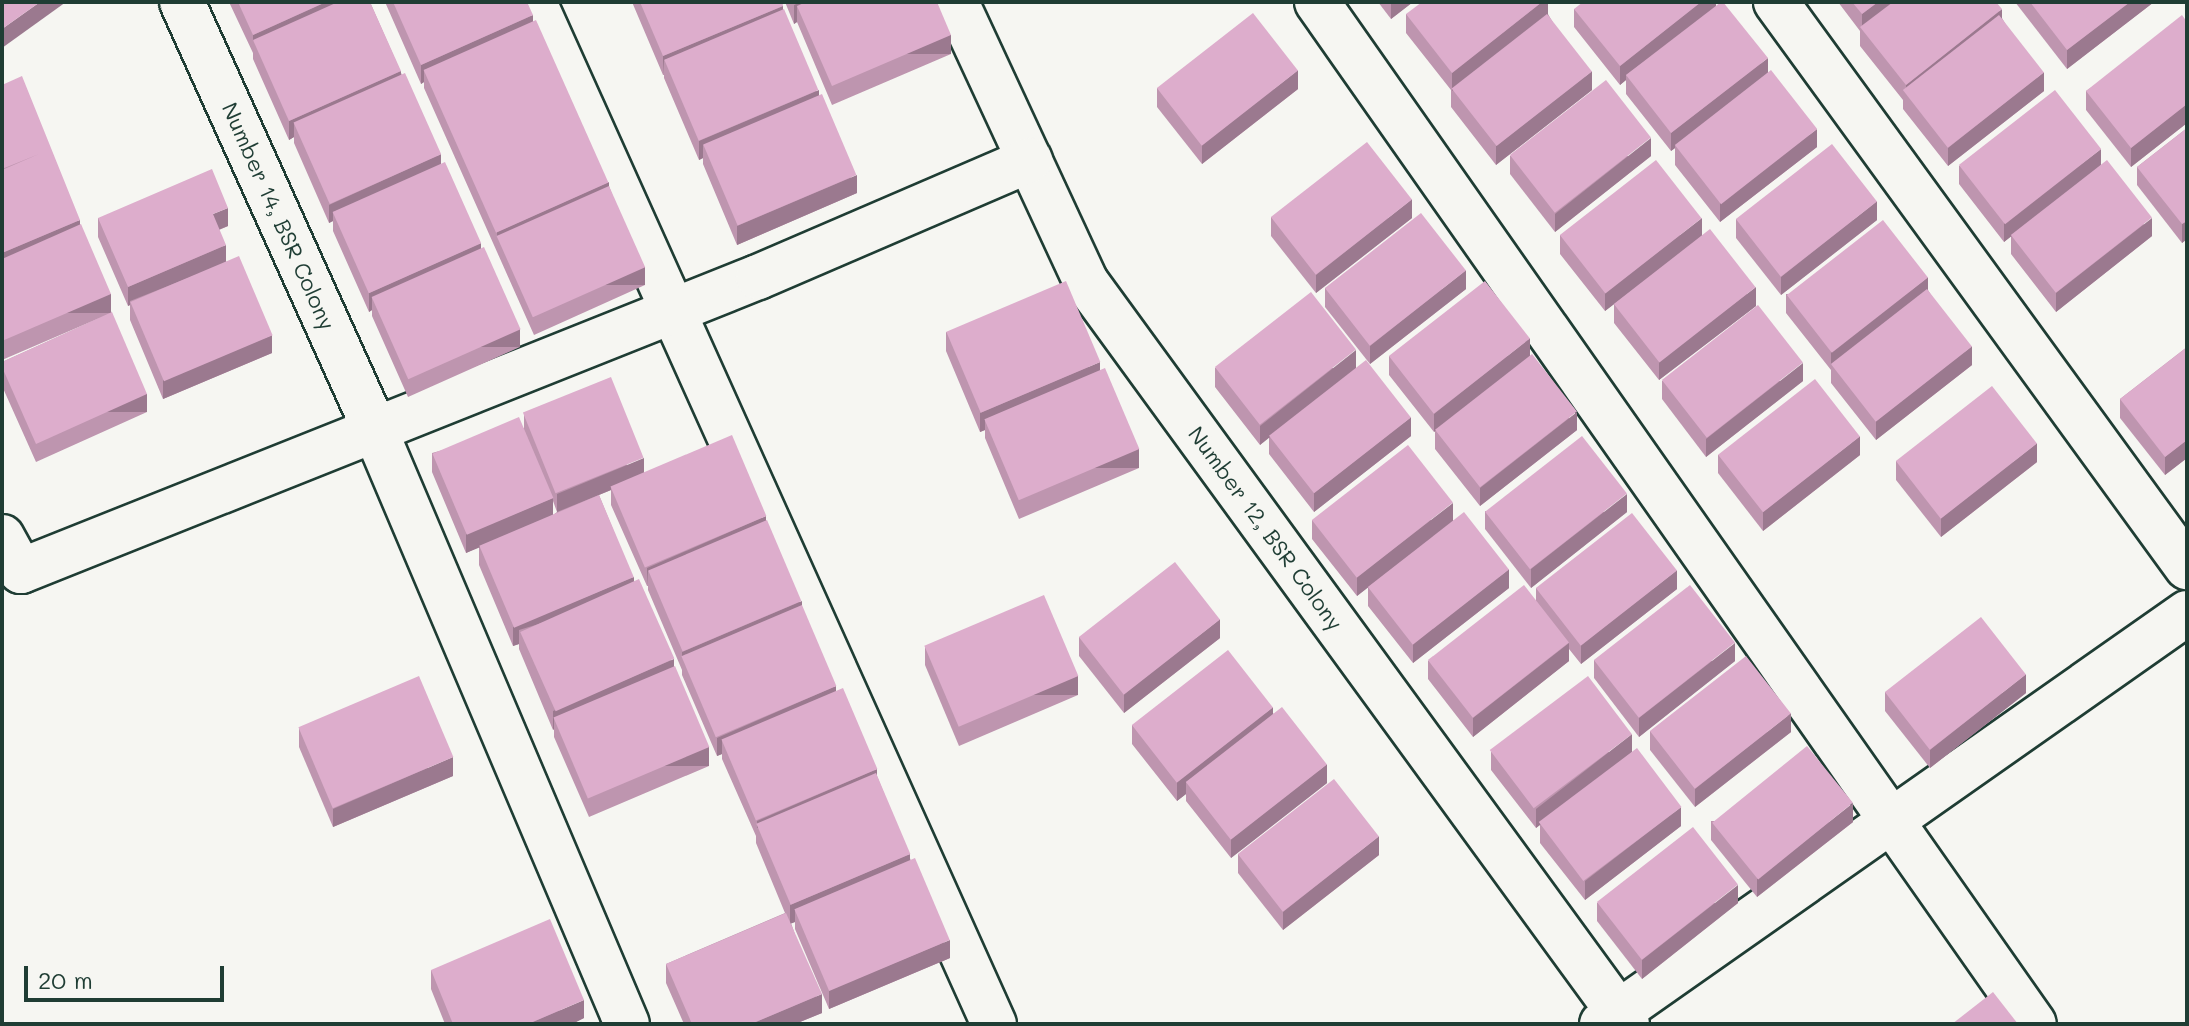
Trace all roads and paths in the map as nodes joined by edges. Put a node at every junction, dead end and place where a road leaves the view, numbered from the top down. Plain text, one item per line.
1 (182, 2) edge
2 (534, 2) edge
3 (956, 2) edge
4 (1317, 2) edge
5 (1776, 2) edge
6 (1030, 160) junction
7 (675, 310) junction
8 (375, 430) junction
9 (8, 564) edge
10 (2187, 567) edge
11 (2187, 613) edge
12 (1888, 819) junction
13 (1615, 1019) edge
14 (627, 1024) edge
15 (994, 1024) edge
16 (2034, 1024) edge

1 - 8 street, Number 14, BSR Colony
2 - 7 street
3 - 6 street, Number 12, BSR Colony
4 - 12 street
5 - 10 street
6 - 7 street
6 - 13 street, Number 12, BSR Colony
7 - 8 street
7 - 15 street
8 - 9 street
8 - 14 street, Number 14, BSR Colony
11 - 12 street
12 - 13 street
12 - 16 street

